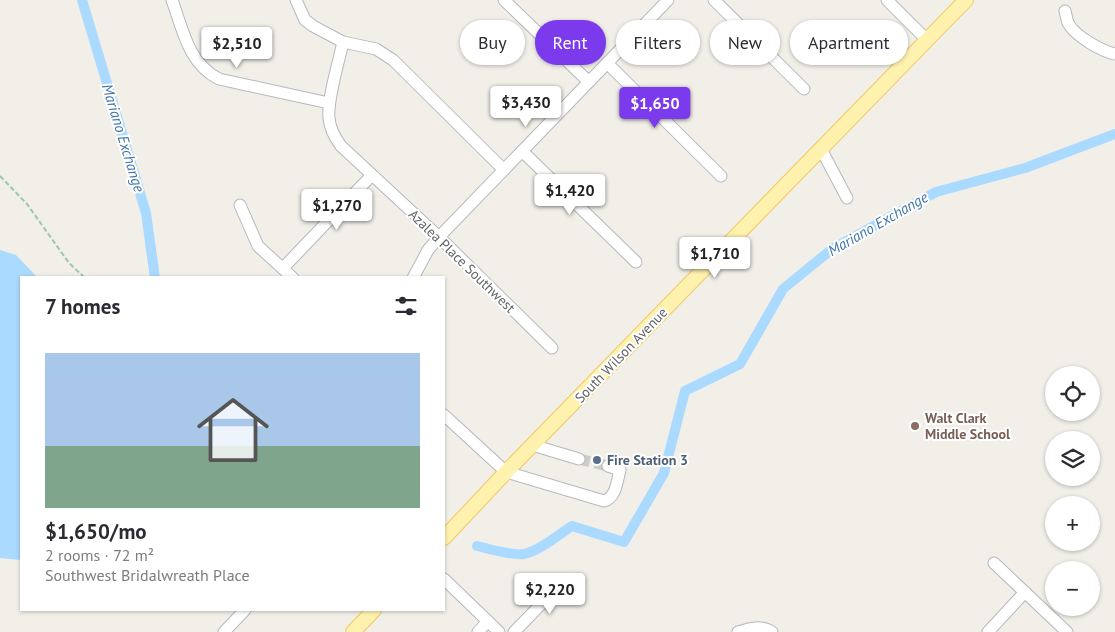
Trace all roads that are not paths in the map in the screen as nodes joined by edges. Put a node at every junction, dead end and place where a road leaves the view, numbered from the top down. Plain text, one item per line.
1 (172, 0) edge
2 (296, 0) edge
3 (504, 0) edge
4 (668, 0) edge
5 (714, 0) edge
6 (887, 0) edge
7 (966, 0) edge
8 (1065, 11) dead end
9 (927, 40) junction
10 (343, 42) junction
11 (1115, 54) edge
12 (607, 63) junction
13 (589, 82) junction
14 (804, 89) dead end
15 (330, 103) junction
16 (821, 150) junction
17 (522, 151) junction
18 (504, 170) junction
19 (372, 175) junction
20 (721, 176) dead end
21 (847, 198) dead end
22 (240, 205) dead end
23 (439, 237) junction
24 (636, 262) dead end
25 (283, 268) junction
26 (291, 276) edge
27 (414, 276) edge
28 (552, 348) dead end
29 (445, 416) edge
30 (532, 445) junction
31 (579, 459) tunnel mouth
32 (608, 466) dead end
33 (506, 472) junction
34 (445, 537) edge
35 (994, 562) dead end
36 (445, 579) edge
37 (574, 580) dead end
38 (1025, 592) junction
39 (244, 611) edge
40 (373, 611) edge
41 (488, 621) junction
42 (224, 632) edge
43 (353, 632) edge
44 (478, 632) edge
45 (499, 632) edge
46 (514, 632) edge
47 (738, 632) edge
48 (772, 632) edge
49 (988, 632) edge
50 (1067, 632) edge

1 - 15 street
2 - 10 street
3 - 13 street
4 - 12 street
5 - 14 street
6 - 9 street
7 - 9 main road, South Wilson Avenue
8 - 11 street
9 - 16 main road, South Wilson Avenue
10 - 15 street, Azalea Place Southwest
10 - 18 street
12 - 13 street
12 - 20 street
13 - 17 street
15 - 19 street, Azalea Place Southwest
16 - 21 street
16 - 30 main road, South Wilson Avenue
17 - 18 street
17 - 24 street
18 - 23 street
19 - 23 street, Azalea Place Southwest
19 - 25 street
22 - 25 street
23 - 27 street
23 - 28 street, Azalea Place Southwest
25 - 26 street
29 - 33 street
30 - 31 street
30 - 33 main road, South Wilson Avenue
32 - 33 street
33 - 34 main road, South Wilson Avenue
35 - 38 street
36 - 41 street
37 - 46 street
38 - 49 street
38 - 50 street
39 - 42 street
40 - 43 main road
41 - 44 street
41 - 45 street
47 - 48 street

